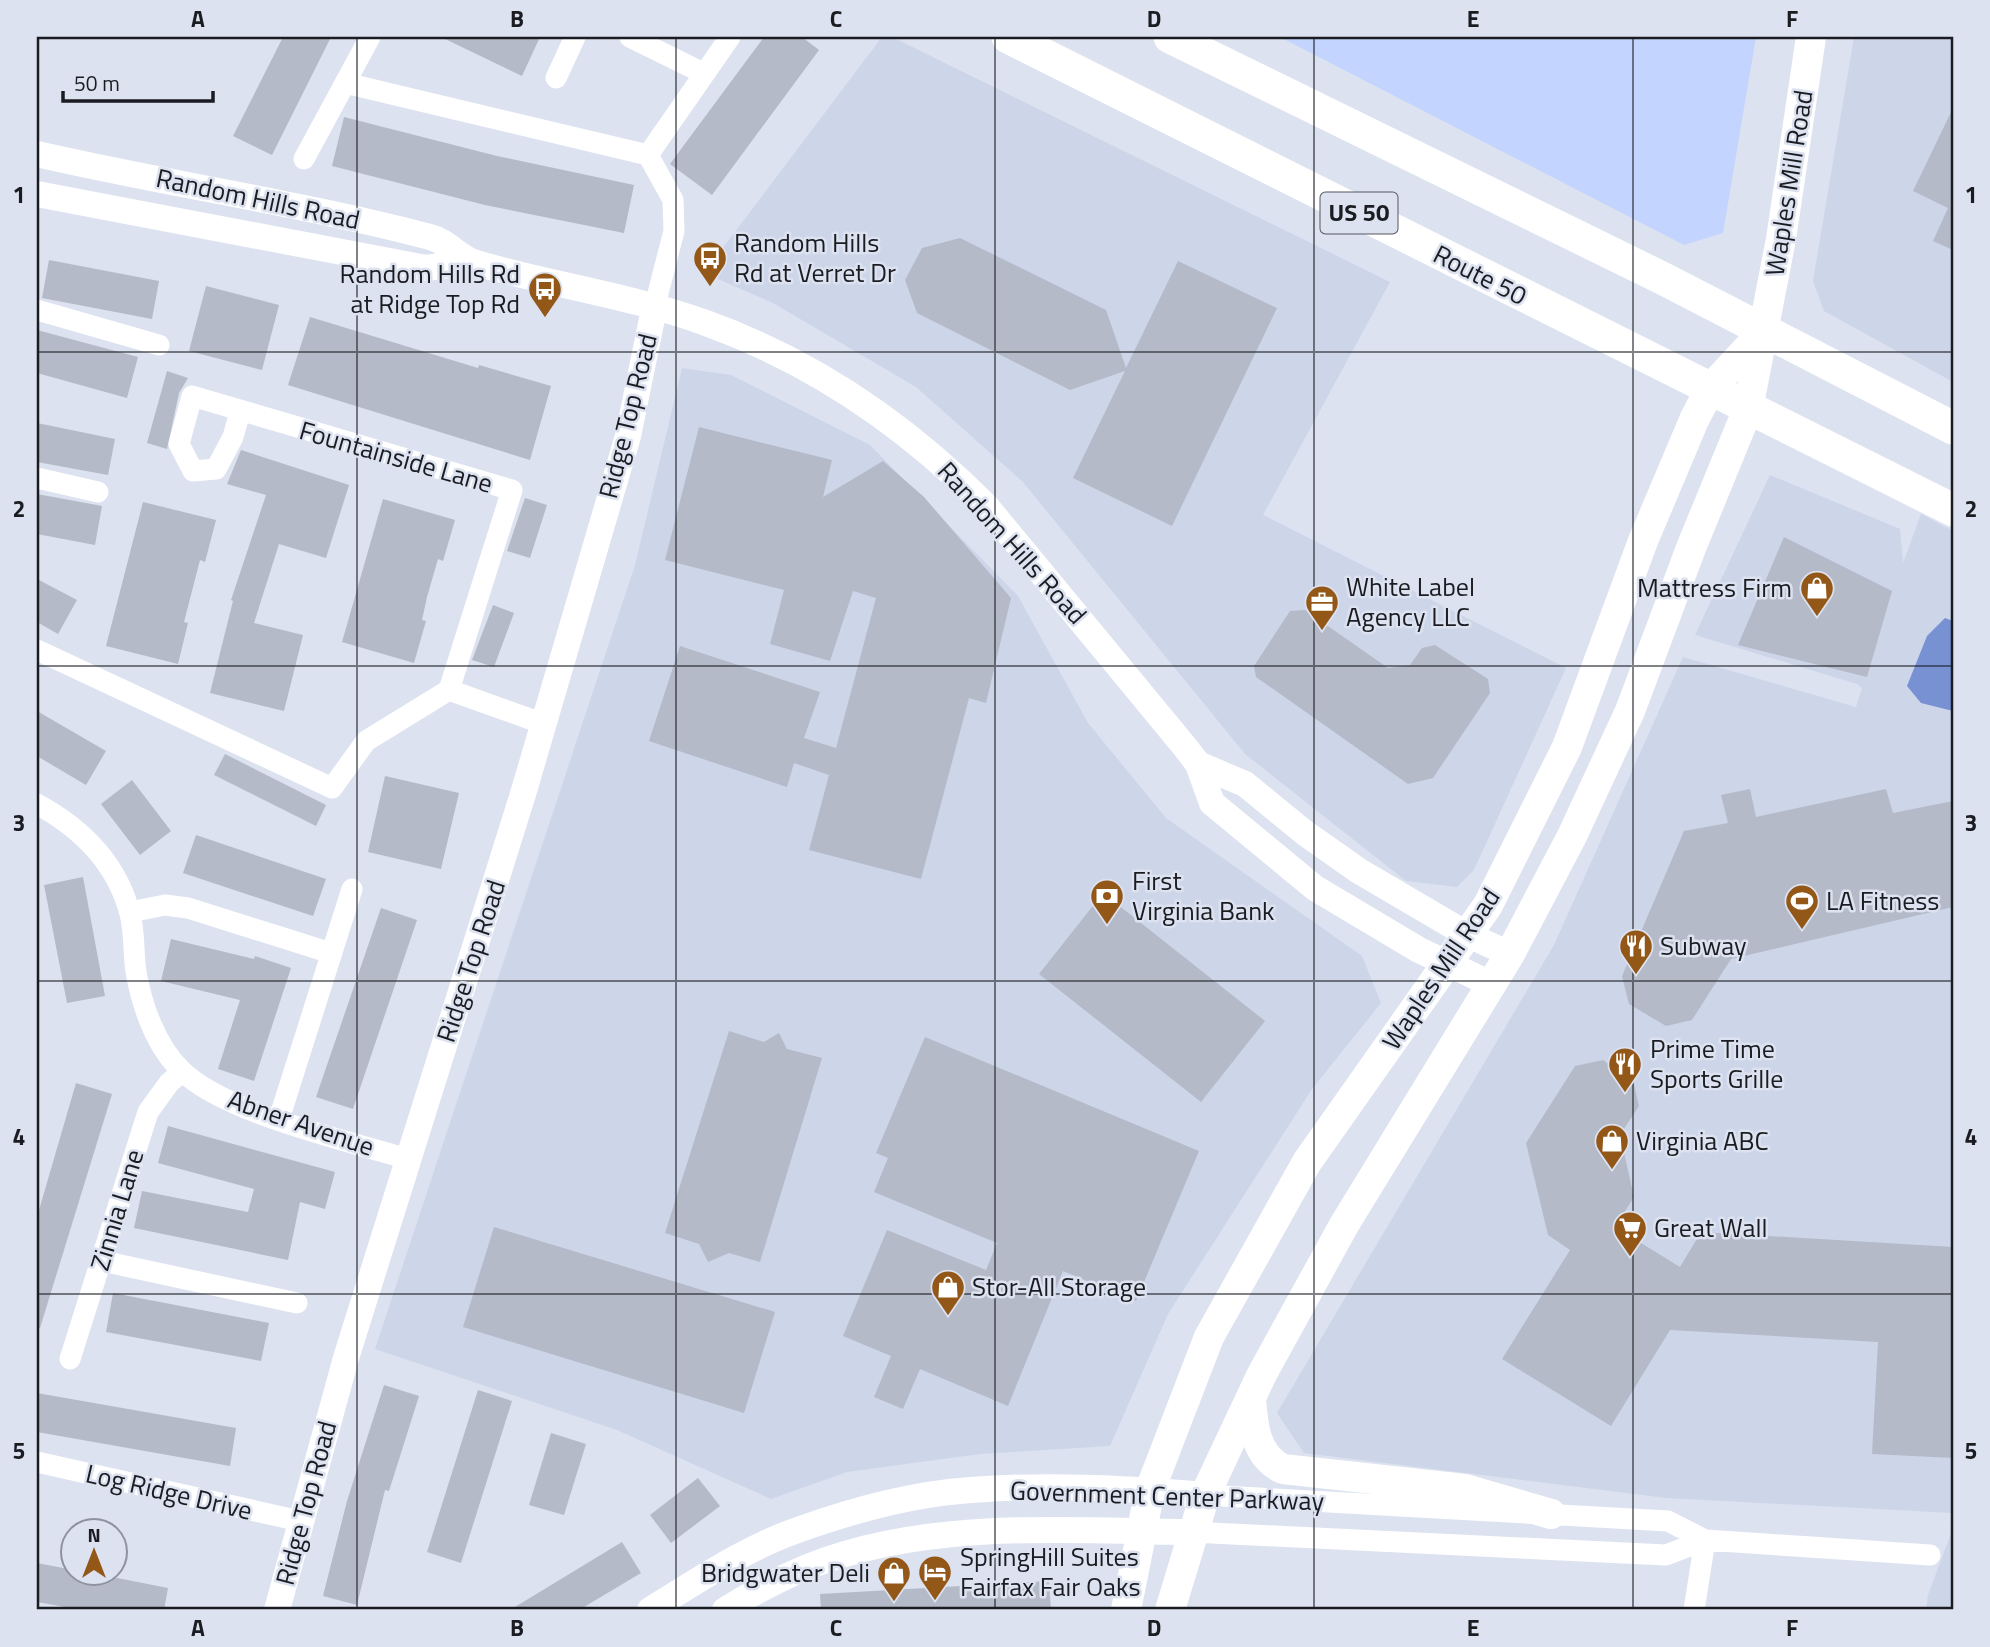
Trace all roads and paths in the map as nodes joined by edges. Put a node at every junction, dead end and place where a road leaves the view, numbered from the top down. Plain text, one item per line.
1 (370, 37) edge
2 (575, 37) edge
3 (630, 37) edge
4 (730, 37) edge
5 (1008, 37) edge
6 (1170, 37) edge
7 (1811, 37) edge
8 (703, 73) junction
9 (556, 78) dead end
10 (345, 83) junction
11 (649, 155) junction
12 (303, 159) dead end
13 (38, 161) edge
14 (37, 194) edge
15 (472, 262) junction
16 (654, 309) junction
17 (37, 310) edge
18 (1765, 329) junction
19 (159, 345) dead end
20 (1710, 390) junction
21 (1748, 409) junction
22 (240, 412) dead end
23 (1953, 428) edge
24 (37, 478) edge
25 (98, 492) dead end
26 (1953, 510) edge
27 (37, 650) edge
28 (449, 690) junction
29 (544, 724) junction
30 (1198, 764) junction
31 (37, 804) edge
32 (352, 888) dead end
33 (130, 912) junction
34 (1468, 935) junction
35 (331, 953) junction
36 (1510, 954) junction
37 (1449, 963) junction
38 (1491, 984) junction
39 (182, 1072) junction
40 (279, 1119) junction
41 (408, 1159) junction
42 (102, 1261) junction
43 (297, 1303) dead end
44 (70, 1359) dead end
45 (1251, 1398) junction
46 (37, 1462) edge
47 (1150, 1490) junction
48 (1205, 1495) junction
49 (1551, 1514) junction
50 (300, 1521) junction
51 (1142, 1532) junction
52 (1191, 1532) junction
53 (1704, 1540) junction
54 (1930, 1555) dead end
55 (276, 1610) edge
56 (650, 1610) edge
57 (724, 1610) edge
58 (1126, 1610) edge
59 (1170, 1610) edge
60 (1694, 1610) edge

1 - 10 street
2 - 9 street
3 - 8 street
4 - 8 street
5 - 20 main road, Route 50 / US 50
6 - 18 main road
7 - 18 main road, Waples Mill Road
8 - 11 street
10 - 11 street
10 - 12 street
11 - 16 street
13 - 15 street, Random Hills Road
14 - 15 street, Random Hills Road
15 - 16 street, Random Hills Road
16 - 29 street, Ridge Top Road
16 - 30 street, Random Hills Road
17 - 19 street
18 - 20 main road, Waples Mill Road
18 - 21 main road, Waples Mill Road
18 - 23 main road
20 - 21 main road, Route 50 / US 50
20 - 34 main road, Waples Mill Road
21 - 26 main road, Route 50 / US 50
21 - 36 main road, Waples Mill Road
22 - 28 street, Fountainside Lane
24 - 25 street
27 - 28 street
28 - 29 street
29 - 41 street, Ridge Top Road
30 - 34 street, Random Hills Road
30 - 37 street, Random Hills Road
31 - 33 street, Abner Avenue
32 - 35 street
33 - 35 street
33 - 39 street, Abner Avenue
34 - 36 street, Random Hills Road
34 - 37 main road, Waples Mill Road
35 - 40 street
36 - 38 main road, Waples Mill Road
37 - 38 street, Random Hills Road
37 - 47 main road, Waples Mill Road
38 - 45 main road, Waples Mill Road
39 - 40 street, Abner Avenue
39 - 42 street, Zinnia Lane
40 - 41 street, Abner Avenue
41 - 50 street, Ridge Top Road
42 - 43 street
42 - 44 street, Zinnia Lane
45 - 48 main road, Waples Mill Road
45 - 49 main road
46 - 50 street, Log Ridge Drive
47 - 48 street, Government Center Parkway
47 - 51 main road, Waples Mill Road
47 - 56 street, Government Center Parkway
48 - 49 street, Government Center Parkway
48 - 52 main road, Waples Mill Road
49 - 53 street, Government Center Parkway
50 - 55 street, Ridge Top Road
51 - 52 street, Government Center Parkway
51 - 57 street, Government Center Parkway
51 - 58 main road, Waples Mill Road
52 - 53 street, Government Center Parkway
52 - 59 main road, Waples Mill Road
53 - 54 street, Government Center Parkway
53 - 60 street

